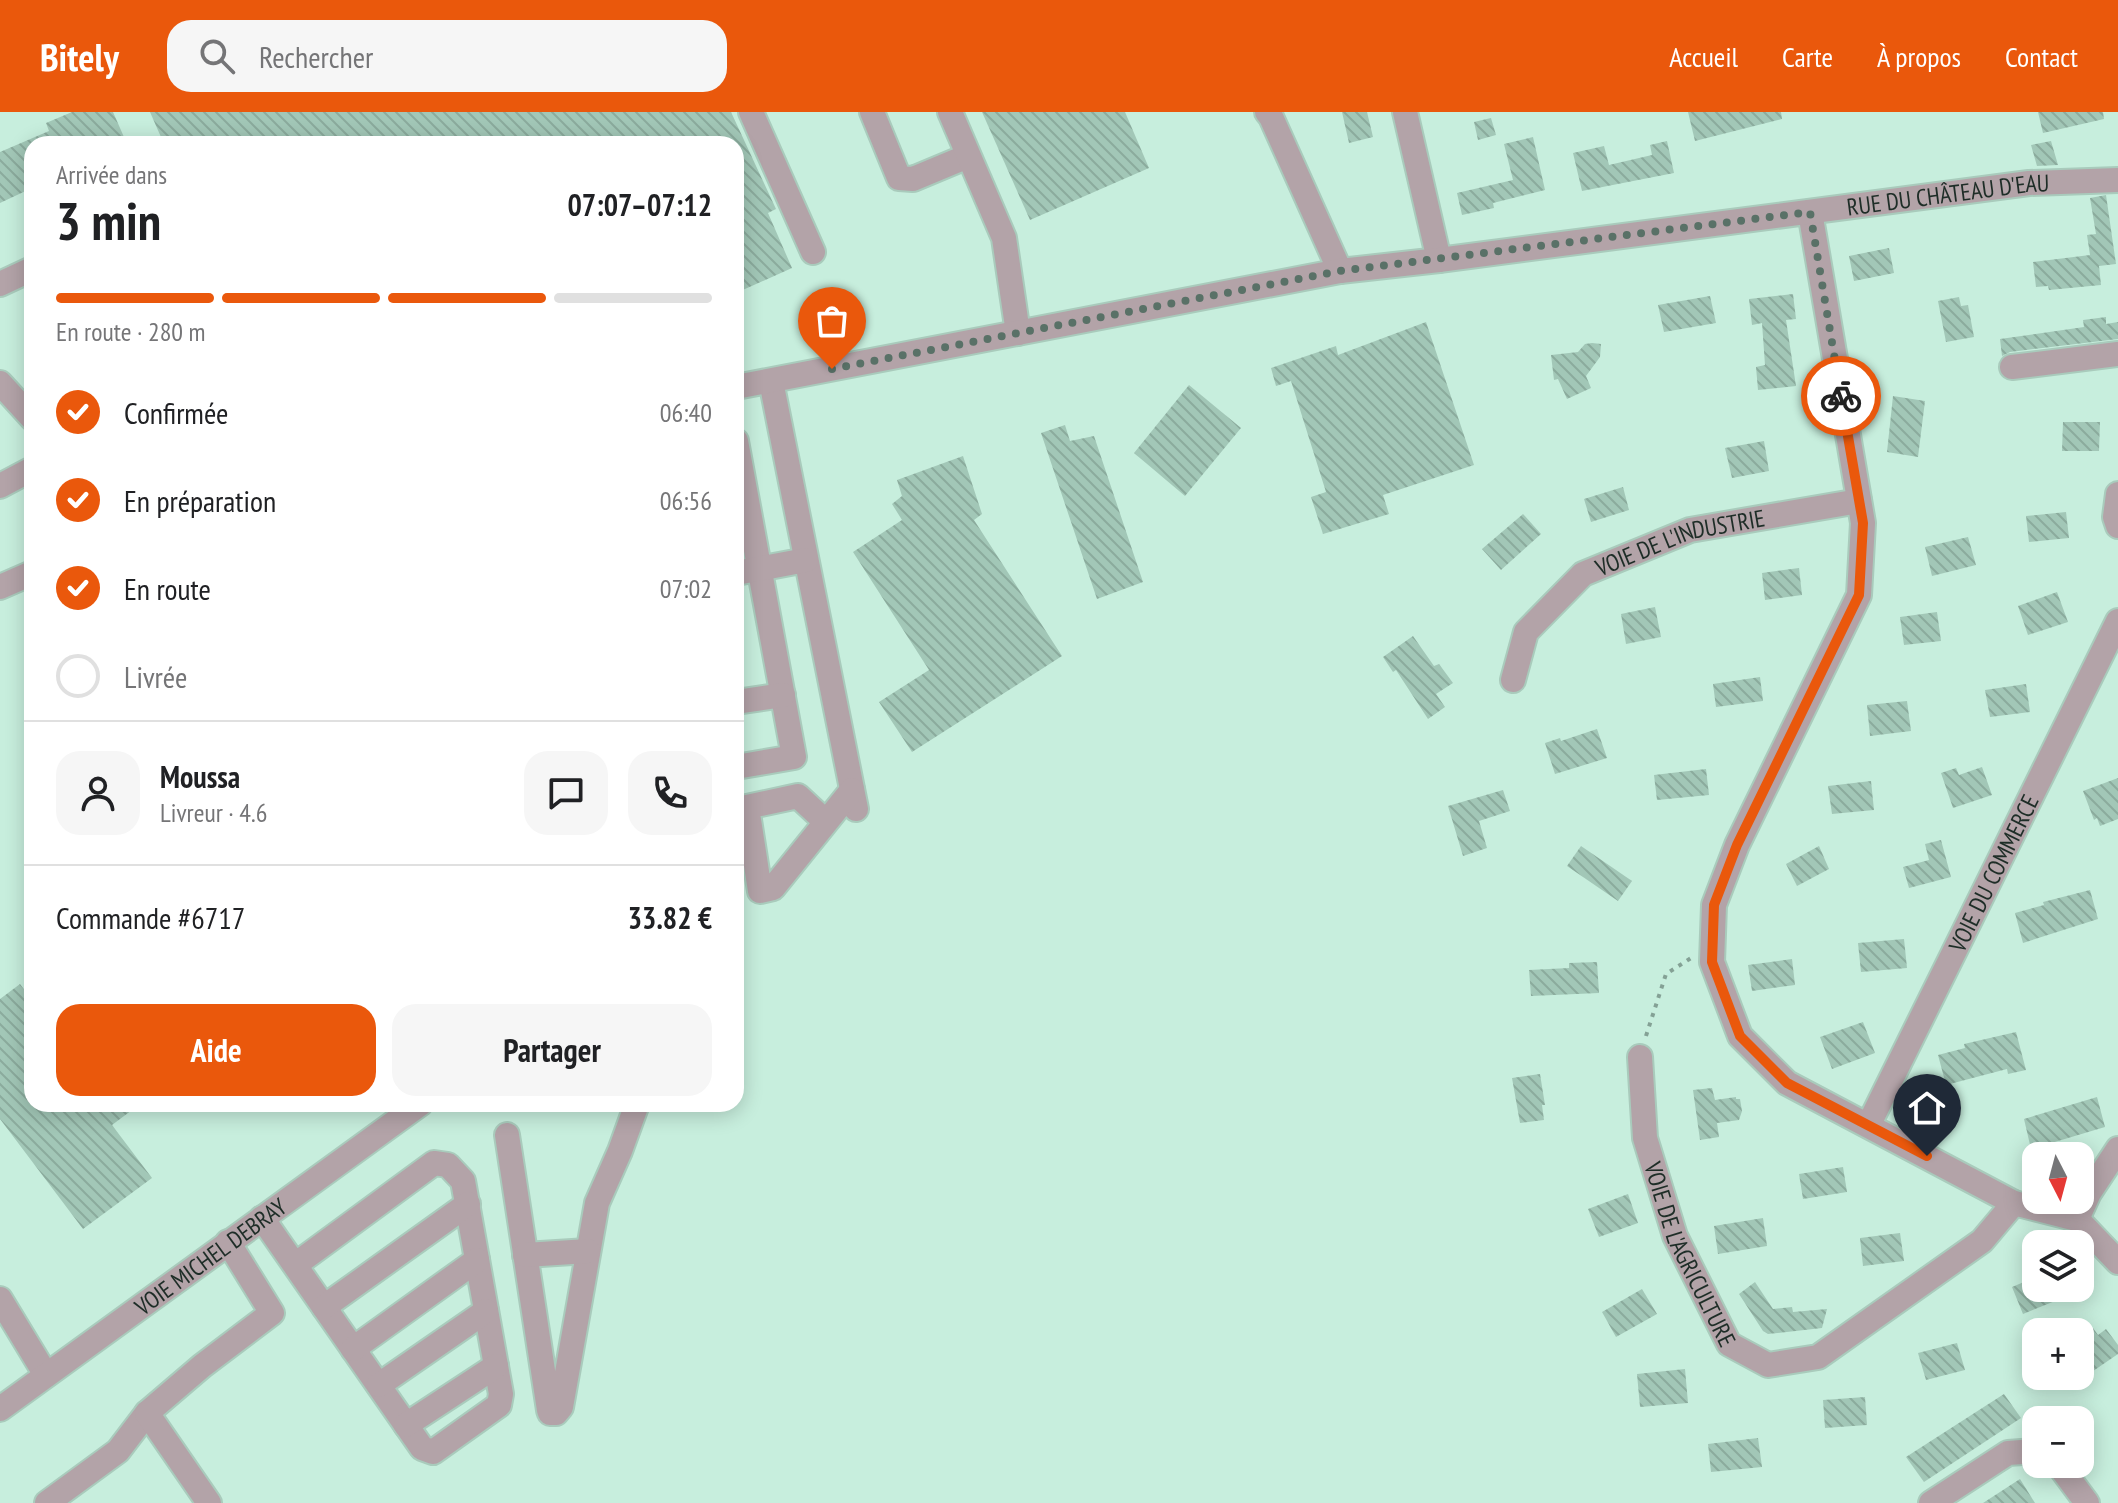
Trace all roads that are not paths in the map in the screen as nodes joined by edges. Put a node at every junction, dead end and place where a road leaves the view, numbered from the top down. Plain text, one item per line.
1 (751, 112) edge
2 (872, 112) edge
3 (950, 112) edge
4 (1267, 112) edge
5 (1405, 112) edge
6 (968, 156) junction
7 (2118, 180) edge
8 (1810, 212) junction
9 (813, 252) dead end
10 (1439, 260) junction
11 (1340, 271) junction
12 (24, 273) edge
13 (0, 284) edge
14 (1018, 333) junction
15 (2118, 354) edge
16 (2012, 367) dead end
17 (771, 381) junction
18 (0, 383) edge
19 (744, 386) edge
20 (24, 409) edge
21 (24, 473) edge
22 (0, 486) edge
23 (2118, 494) edge
24 (1859, 501) junction
25 (2118, 526) edge
26 (744, 528) edge
27 (806, 560) junction
28 (748, 571) edge
29 (24, 576) edge
30 (0, 587) edge
31 (2118, 621) edge
32 (1513, 680) dead end
33 (783, 695) junction
34 (744, 701) edge
35 (744, 766) edge
36 (826, 822) dead end
37 (1640, 1057) road end
38 (409, 1112) edge
39 (634, 1112) edge
40 (1869, 1124) junction
41 (507, 1135) dead end
42 (2118, 1149) edge
43 (2014, 1203) junction
44 (468, 1204) junction
45 (262, 1218) junction
46 (2077, 1219) junction
47 (228, 1242) junction
48 (588, 1251) junction
49 (525, 1255) junction
50 (477, 1260) junction
51 (2118, 1262) edge
52 (295, 1265) junction
53 (2, 1306) edge
54 (324, 1307) junction
55 (486, 1311) junction
56 (353, 1349) junction
57 (496, 1366) junction
58 (46, 1375) junction
59 (379, 1385) junction
60 (0, 1409) edge
61 (147, 1413) junction
62 (406, 1425) junction
63 (2022, 1452) edge
64 (2068, 1478) edge
65 (47, 1503) edge
66 (209, 1503) edge
67 (1931, 1503) edge
68 (2087, 1503) edge

1 - 9 street
2 - 6 street
3 - 6 street
4 - 11 street
5 - 10 street
6 - 14 street
7 - 8 street, RUE DU CHÂTEAU D'EAU
8 - 10 street, RUE DU CHÂTEAU D'EAU
8 - 24 street
10 - 11 street, RUE DU CHÂTEAU D'EAU
11 - 14 street, RUE DU CHÂTEAU D'EAU
12 - 13 street
14 - 17 street, RUE DU CHÂTEAU D'EAU
15 - 16 street
17 - 19 street, RUE DU CHÂTEAU D'EAU
17 - 27 street
18 - 20 street
21 - 22 street
23 - 25 street
24 - 32 street, VOIE DE L'INDUSTRIE
24 - 40 street
26 - 28 street
27 - 28 street
27 - 36 street
28 - 33 street
29 - 30 street
31 - 40 street, VOIE DU COMMERCE
33 - 34 street
33 - 35 street
37 - 43 street, VOIE DE L'AGRICULTURE
38 - 45 street, VOIE MICHEL DEBRAY
39 - 48 street
40 - 43 street
41 - 49 street
42 - 46 street
43 - 46 street
44 - 50 street
44 - 52 street
44 - 54 street
45 - 47 street, VOIE MICHEL DEBRAY
45 - 52 street
46 - 51 street
47 - 58 street, VOIE MICHEL DEBRAY
47 - 61 street
48 - 49 street
48 - 49 street
50 - 55 street
50 - 56 street
52 - 54 street
53 - 58 street
54 - 56 street
55 - 57 street
55 - 59 street
56 - 59 street
57 - 62 street
57 - 62 street
58 - 60 street, VOIE MICHEL DEBRAY
59 - 62 street
61 - 65 street
61 - 66 street
63 - 67 street
64 - 68 street

